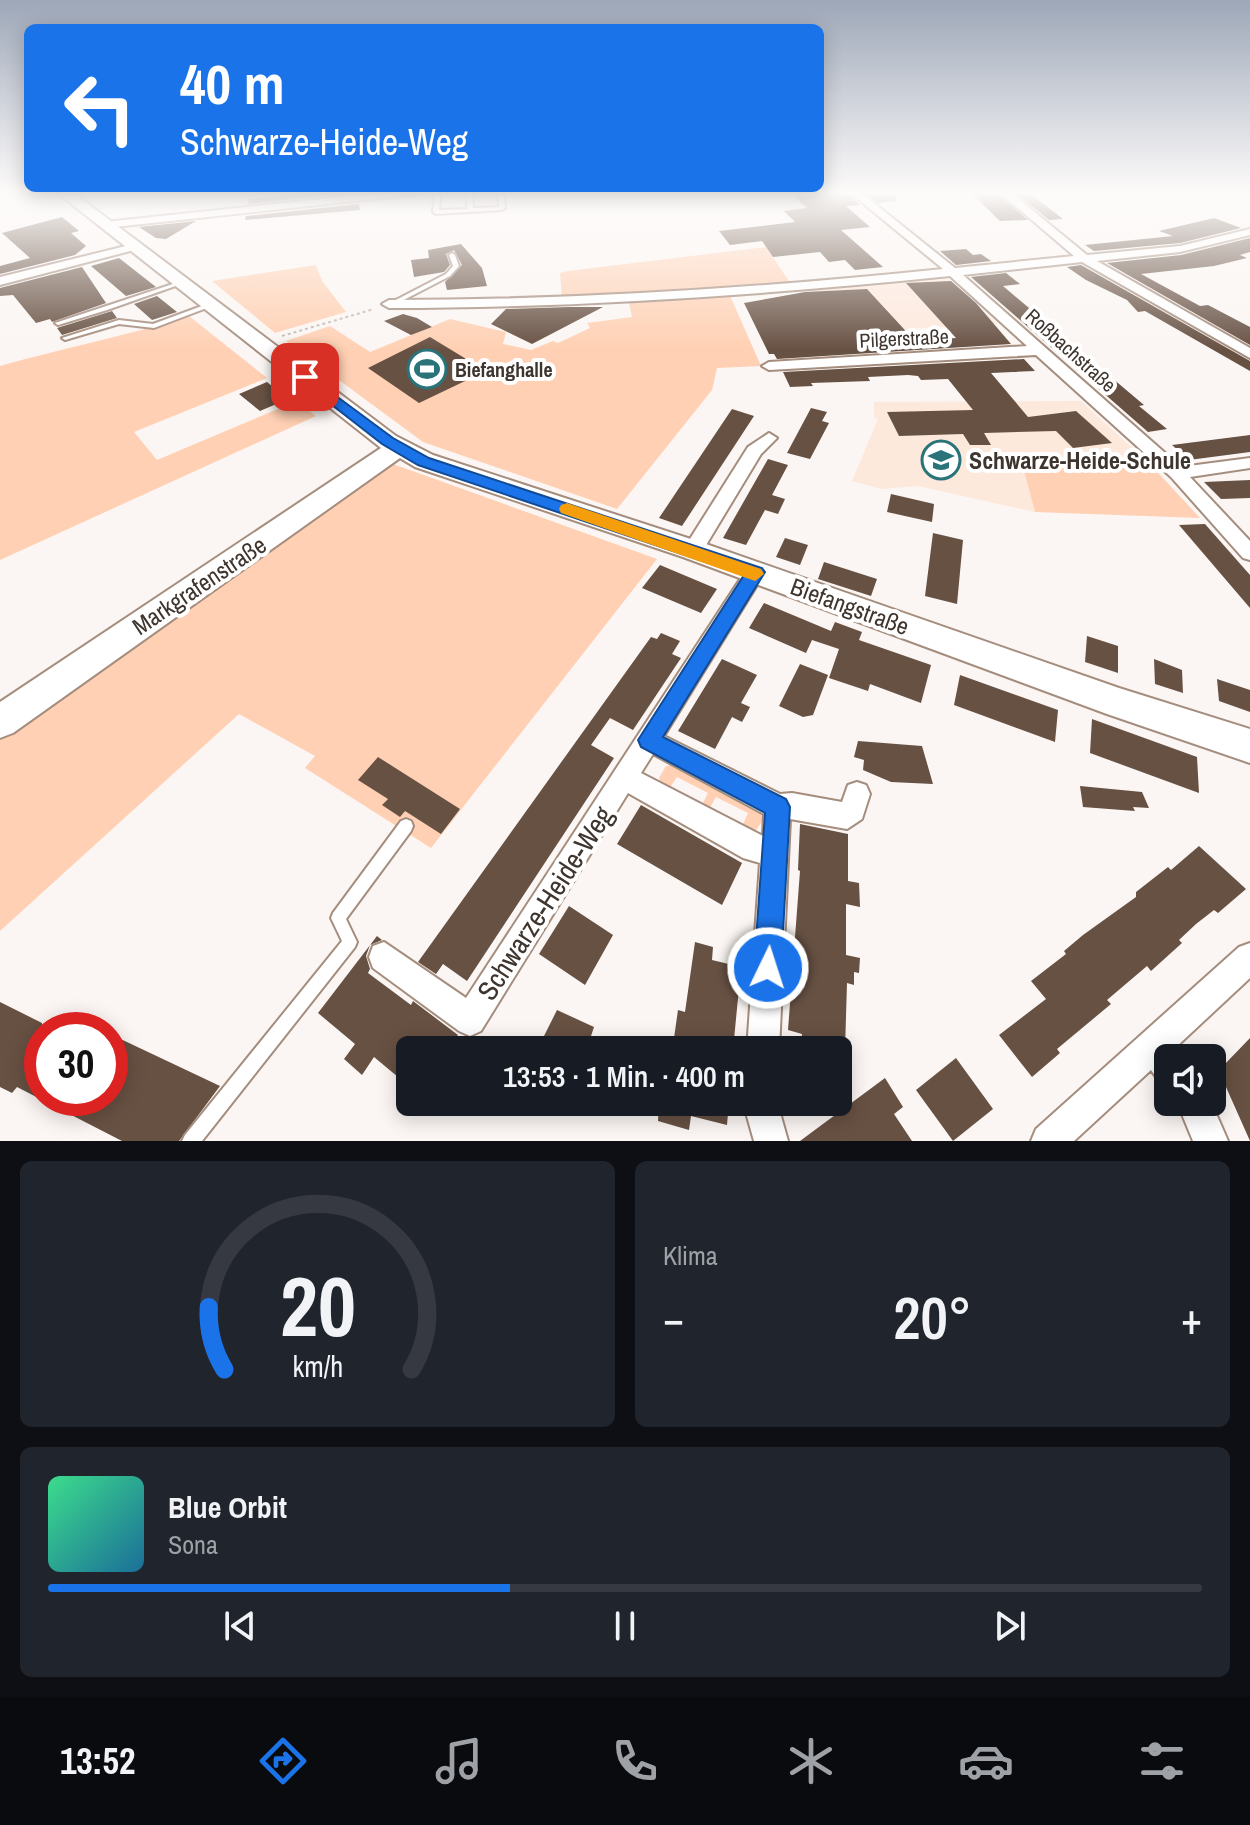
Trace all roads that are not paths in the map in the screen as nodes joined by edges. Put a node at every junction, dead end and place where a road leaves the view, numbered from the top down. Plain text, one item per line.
1 (130, 244) edge
2 (918, 244) edge
3 (1067, 244) edge
4 (1200, 244) edge
5 (134, 247) junction
6 (452, 255) dead end
7 (1083, 258) junction
8 (953, 273) junction
9 (0, 281) edge
10 (181, 283) junction
11 (391, 304) joint
12 (210, 305) junction
13 (58, 323) dead end
14 (65, 338) dead end
15 (1040, 350) junction
16 (1250, 354) edge
17 (769, 366) dead end
18 (769, 438) dead end
19 (398, 448) junction
20 (1250, 463) edge
21 (1177, 473) junction
22 (693, 550) junction
23 (1250, 553) edge
24 (755, 572) junction
25 (0, 722) edge
26 (649, 740) junction
27 (1250, 746) edge
28 (625, 778) junction
29 (857, 794) dead end
30 (778, 807) junction
31 (406, 826) dead end
32 (775, 851) junction
33 (384, 957) dead end
34 (1250, 958) edge
35 (764, 1036) edge
36 (1170, 1044) edge
37 (1154, 1060) edge
38 (764, 1116) edge
39 (1200, 1116) edge
40 (191, 1141) edge
41 (771, 1141) edge
42 (1048, 1141) edge
43 (1211, 1141) edge

1 - 5 main road, Biefangstraße
2 - 8 street, Roßbachstraße
3 - 7 street
4 - 7 street
5 - 9 street
5 - 10 main road, Biefangstraße
6 - 11 lane
7 - 8 street
7 - 16 street
8 - 11 street
8 - 15 street, Roßbachstraße
10 - 12 main road, Biefangstraße
10 - 13 lane
12 - 14 lane
12 - 19 main road, Biefangstraße
15 - 17 street, Pilgerstraße
15 - 21 street, Roßbachstraße
18 - 22 street
19 - 22 main road, Biefangstraße
19 - 25 main road, Markgrafenstraße
20 - 21 street
21 - 23 street, Roßbachstraße
22 - 24 main road, Biefangstraße
24 - 26 street, Schwarze-Heide-Weg
24 - 27 main road, Biefangstraße
26 - 28 street, Schwarze-Heide-Weg
26 - 30 street
28 - 32 street
28 - 33 street, Schwarze-Heide-Weg
29 - 30 street
30 - 32 street
31 - 40 lane
32 - 35 street
34 - 36 street
37 - 42 street
38 - 41 street
39 - 43 street

